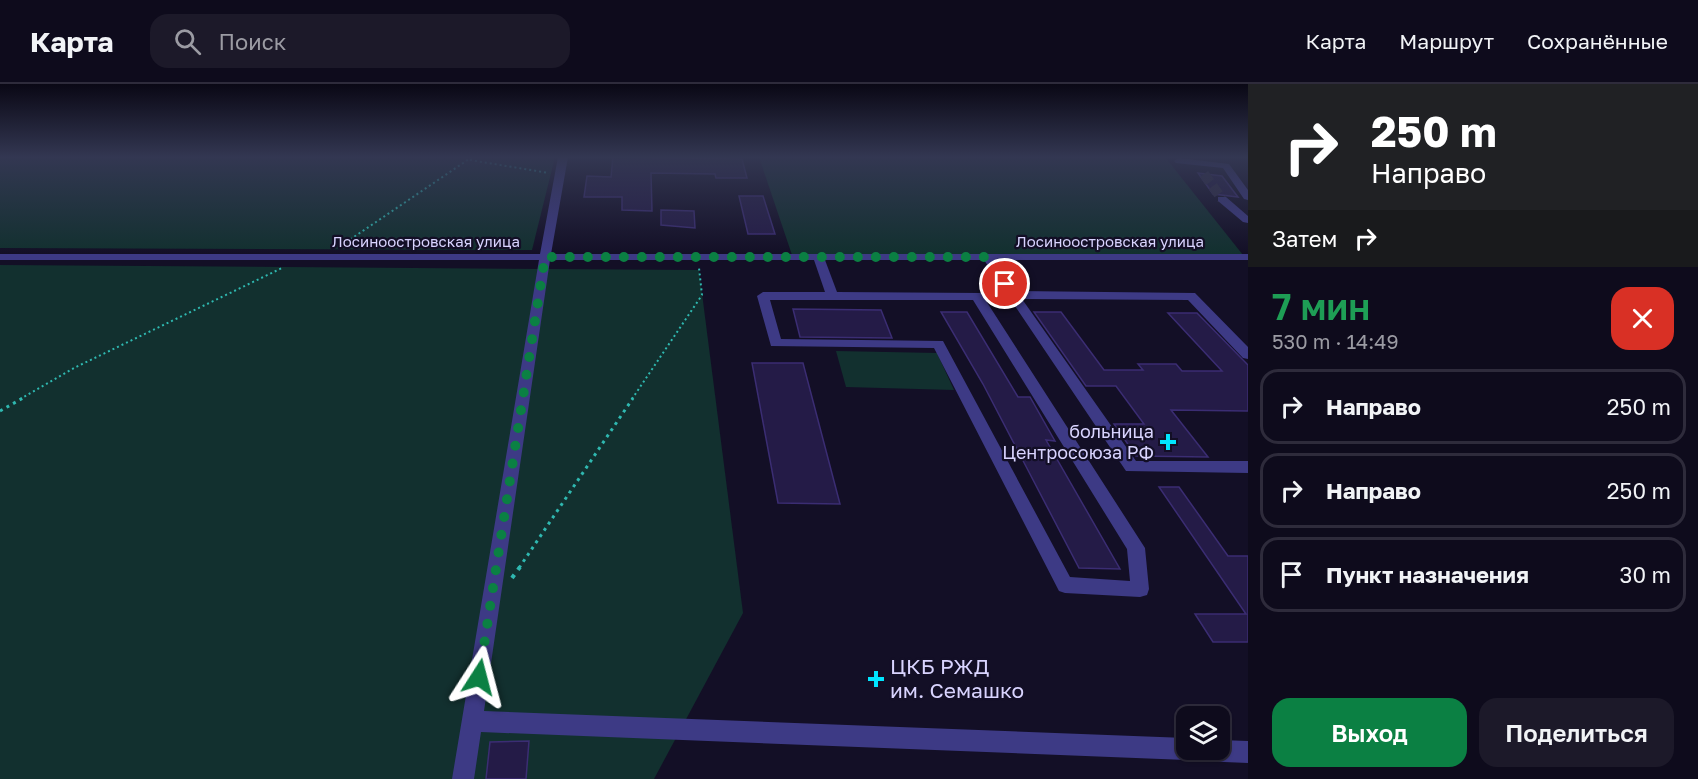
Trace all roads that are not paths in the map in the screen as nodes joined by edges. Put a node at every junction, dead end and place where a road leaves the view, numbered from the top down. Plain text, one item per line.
1 (557, 189) edge
2 (1248, 210) edge
3 (1248, 220) edge
4 (0, 257) edge
5 (545, 257) junction
6 (818, 257) junction
7 (987, 257) junction
8 (1248, 257) edge
9 (1013, 295) junction
10 (832, 296) junction
11 (1248, 355) edge
12 (1248, 467) edge
13 (472, 721) junction
14 (1176, 749) edge
15 (1230, 751) edge
16 (1248, 752) edge
17 (463, 779) edge

1 - 5 street
2 - 3 street
4 - 5 street, Лосиноостровская улица
5 - 6 street, Лосиноостровская улица
5 - 13 street
6 - 7 street, Лосиноостровская улица
6 - 10 street
7 - 8 street, Лосиноостровская улица
7 - 9 street
9 - 11 street
9 - 12 street
10 - 10 street
13 - 14 street
13 - 17 street
15 - 16 street

